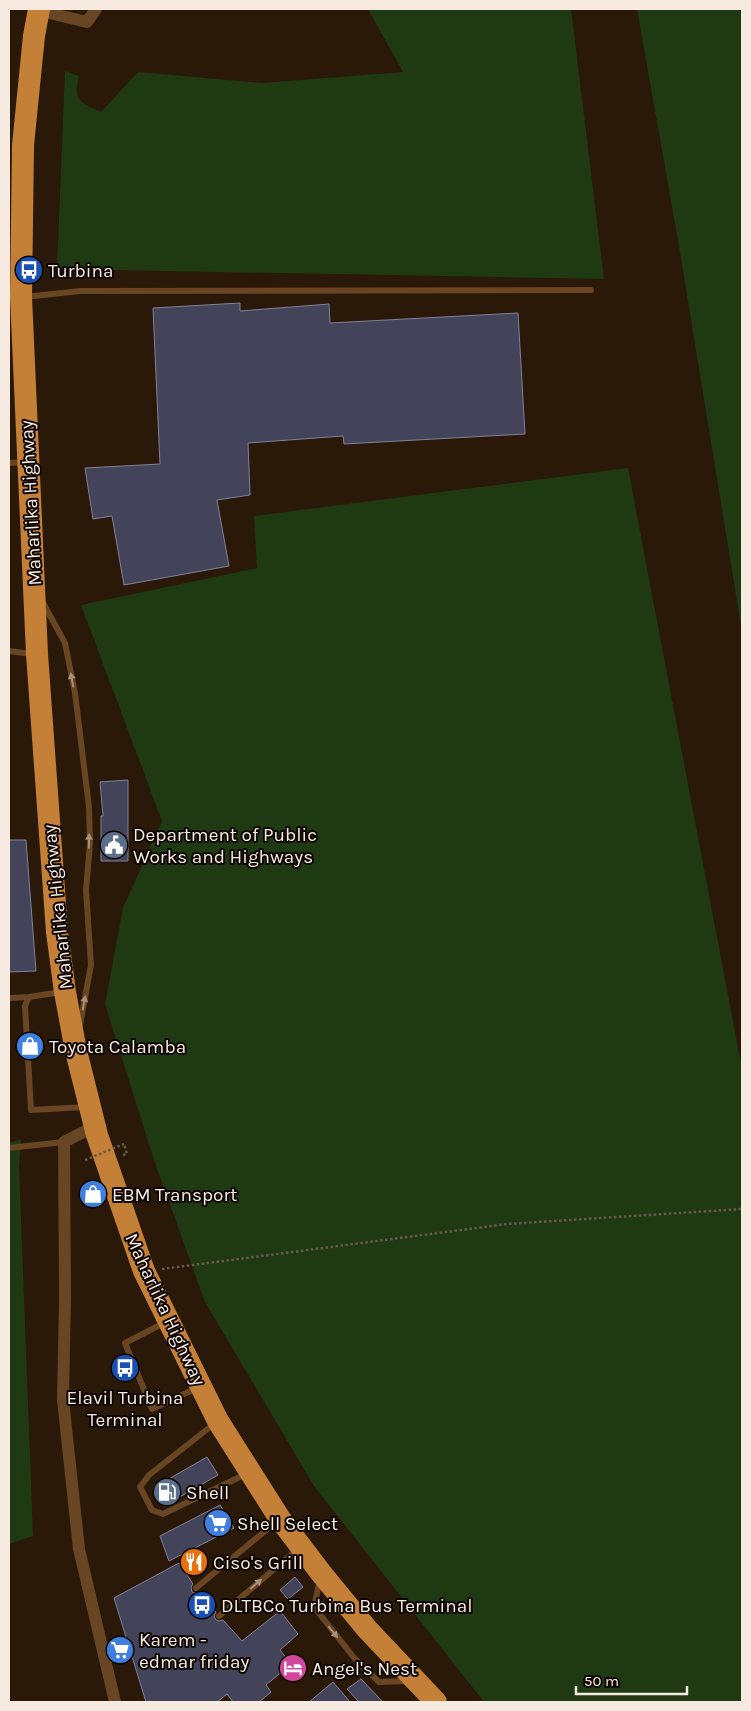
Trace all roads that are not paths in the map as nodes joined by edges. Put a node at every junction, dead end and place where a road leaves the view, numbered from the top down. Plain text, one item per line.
1 (96, 9) edge
2 (46, 10) edge
3 (9, 194) edge
4 (20, 250) junction
5 (591, 290) dead end
6 (20, 297) junction
7 (18, 462) edge
8 (34, 587) junction
9 (9, 651) edge
10 (37, 654) junction
11 (65, 992) junction
12 (29, 997) junction
13 (9, 998) edge
14 (76, 1051) junction
15 (93, 1116) junction
16 (64, 1142) junction
17 (9, 1148) edge
18 (169, 1320) junction
19 (202, 1386) junction
20 (218, 1421) junction
21 (249, 1472) junction
22 (280, 1519) junction
23 (300, 1547) junction
24 (196, 1588) dead end
25 (219, 1616) dead end
26 (433, 1701) edge
27 (115, 1702) edge

1 - 2 street
2 - 4 highway, Maharlika Highway
3 - 4 highway
4 - 6 highway, Maharlika Highway
5 - 6 lane
6 - 7 highway, Maharlika Highway
7 - 8 highway, Maharlika Highway
8 - 10 highway, Maharlika Highway
14 -> 8 lane
9 - 10 lane
10 - 11 highway, Maharlika Highway
11 - 12 lane
11 - 14 highway, Maharlika Highway
12 - 13 lane
12 - 15 lane
14 - 15 highway, Maharlika Highway
15 - 16 street
15 - 18 highway, Maharlika Highway
16 - 17 lane
16 - 27 street
18 - 19 highway, Maharlika Highway
18 - 19 lane
19 - 20 highway, Maharlika Highway
20 - 21 highway, Maharlika Highway
20 - 21 lane
21 - 22 highway, Maharlika Highway
22 - 23 highway, Maharlika Highway
22 - 24 lane
25 -> 23 lane
23 - 26 highway, Maharlika Highway

